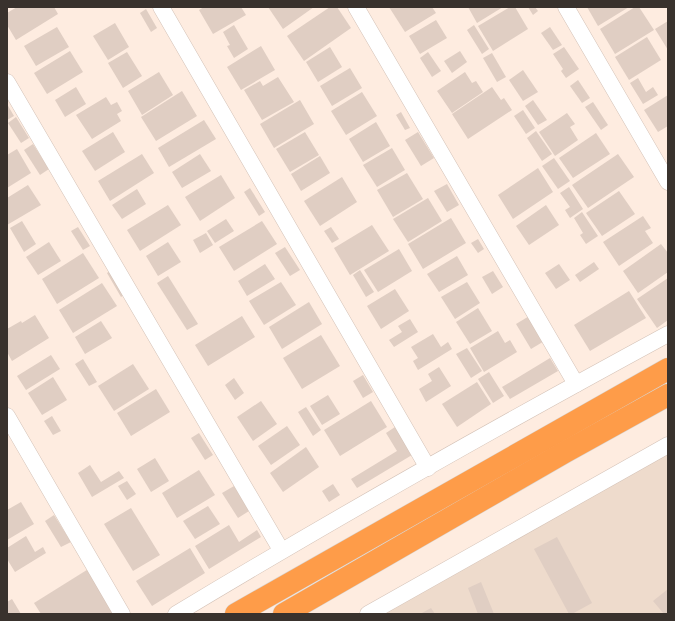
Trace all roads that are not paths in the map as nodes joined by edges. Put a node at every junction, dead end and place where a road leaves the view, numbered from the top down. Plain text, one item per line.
1 (161, 7) edge
2 (356, 7) edge
3 (566, 7) edge
4 (7, 82) edge
5 (668, 182) edge
6 (668, 334) edge
7 (668, 369) edge
8 (576, 384) junction
9 (668, 395) edge
10 (7, 416) edge
11 (668, 445) edge
12 (428, 468) junction
13 (281, 550) junction
14 (289, 613) edge
15 (122, 614) edge
16 (176, 614) edge
17 (236, 614) edge
18 (368, 614) edge

1 - 12 street
2 - 8 street
3 - 5 street
4 - 13 street
6 - 8 street
7 - 17 highway
8 - 12 street
9 - 14 highway
10 - 15 street
11 - 18 street
12 - 13 street
13 - 16 street

